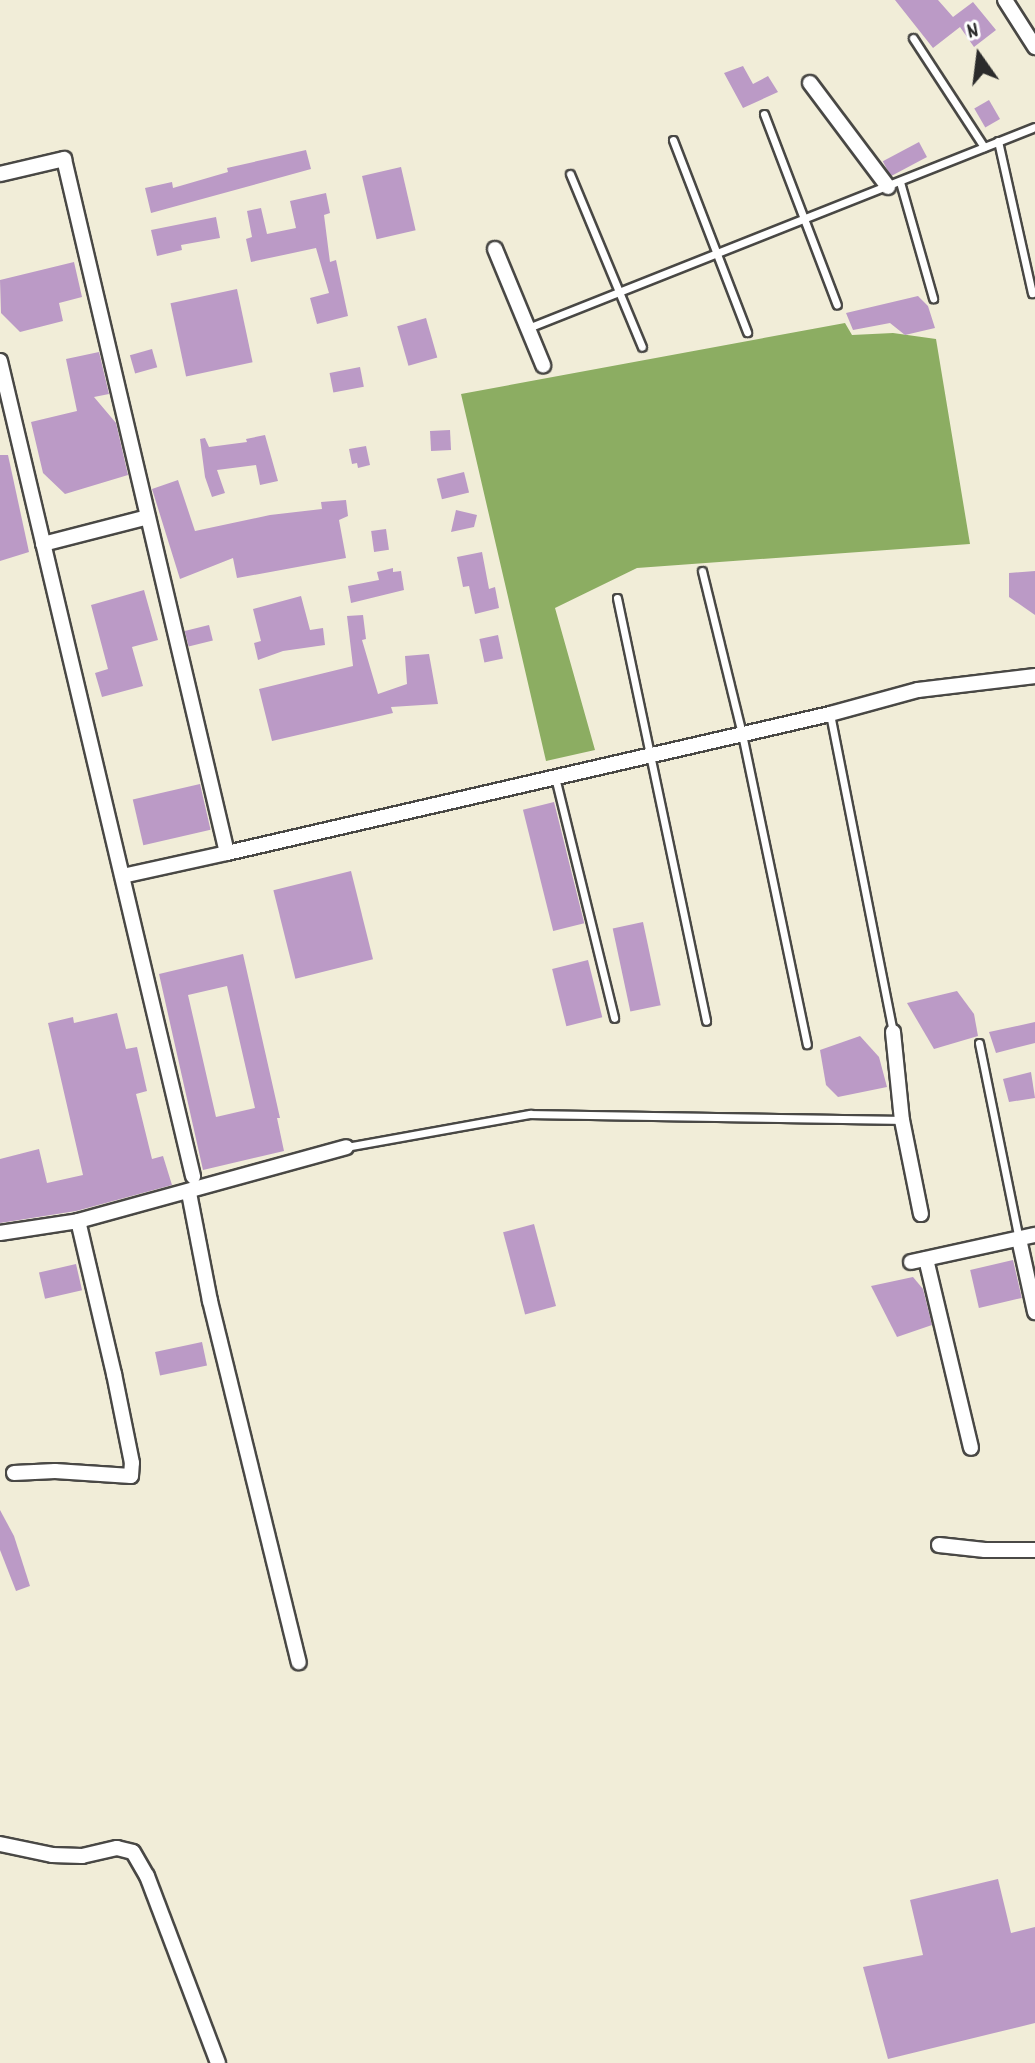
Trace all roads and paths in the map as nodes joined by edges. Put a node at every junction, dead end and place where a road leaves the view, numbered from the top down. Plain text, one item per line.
1 (1005, 0) edge
2 (913, 38) dead end
3 (1035, 47) edge
4 (810, 83) dead end
5 (764, 114) dead end
6 (1035, 127) edge
7 (673, 140) dead end
8 (998, 141) junction
9 (984, 147) junction
10 (0, 174) edge
11 (570, 174) dead end
12 (894, 184) junction
13 (806, 219) junction
14 (495, 249) dead end
15 (717, 254) junction
16 (620, 292) junction
17 (1032, 293) dead end
18 (933, 298) dead end
19 (837, 305) dead end
20 (528, 328) junction
21 (747, 332) dead end
22 (642, 347) dead end
23 (0, 361) edge
24 (543, 365) dead end
25 (148, 517) junction
26 (43, 544) junction
27 (702, 571) dead end
28 (617, 598) dead end
29 (1035, 676) edge
30 (830, 714) junction
31 (742, 734) junction
32 (649, 756) junction
33 (555, 777) junction
34 (227, 853) junction
35 (122, 876) junction
36 (614, 1018) dead end
37 (706, 1021) dead end
38 (893, 1032) joint
39 (979, 1043) dead end
40 (807, 1044) dead end
41 (902, 1120) junction
42 (346, 1147) joint
43 (193, 1176) dead end
44 (189, 1193) junction
45 (921, 1214) dead end
46 (78, 1221) junction
47 (0, 1233) edge
48 (1035, 1235) edge
49 (1019, 1239) junction
50 (1035, 1312) edge
51 (971, 1448) dead end
52 (14, 1473) dead end
53 (939, 1545) dead end
54 (1035, 1550) edge
55 (299, 1662) dead end
56 (0, 1844) edge
57 (218, 2063) edge

1 - 3 street
2 - 9 lane
4 - 12 street
5 - 13 lane
6 - 8 lane
7 - 15 lane
8 - 9 lane
8 - 17 lane
9 - 12 lane
10 - 25 street
11 - 16 lane
12 - 13 lane
12 - 18 lane
13 - 15 lane
13 - 19 lane
14 - 20 street
15 - 16 lane
15 - 21 lane
16 - 20 lane
16 - 22 lane
20 - 24 street
23 - 26 street
25 - 26 street
25 - 34 street
26 - 35 street
27 - 31 lane
28 - 32 lane
29 - 30 street
30 - 31 street
30 - 38 lane
31 - 32 street
31 - 40 lane
32 - 33 street
32 - 37 lane
33 - 34 street
33 - 36 lane
34 - 35 street
35 - 43 street
38 - 41 street
39 - 49 lane
41 - 42 lane
41 - 45 street
42 - 44 street
44 - 46 street
44 - 55 street
46 - 47 street
46 - 52 street
48 - 49 street
49 - 50 street
49 - 51 street
53 - 54 street
56 - 57 street

